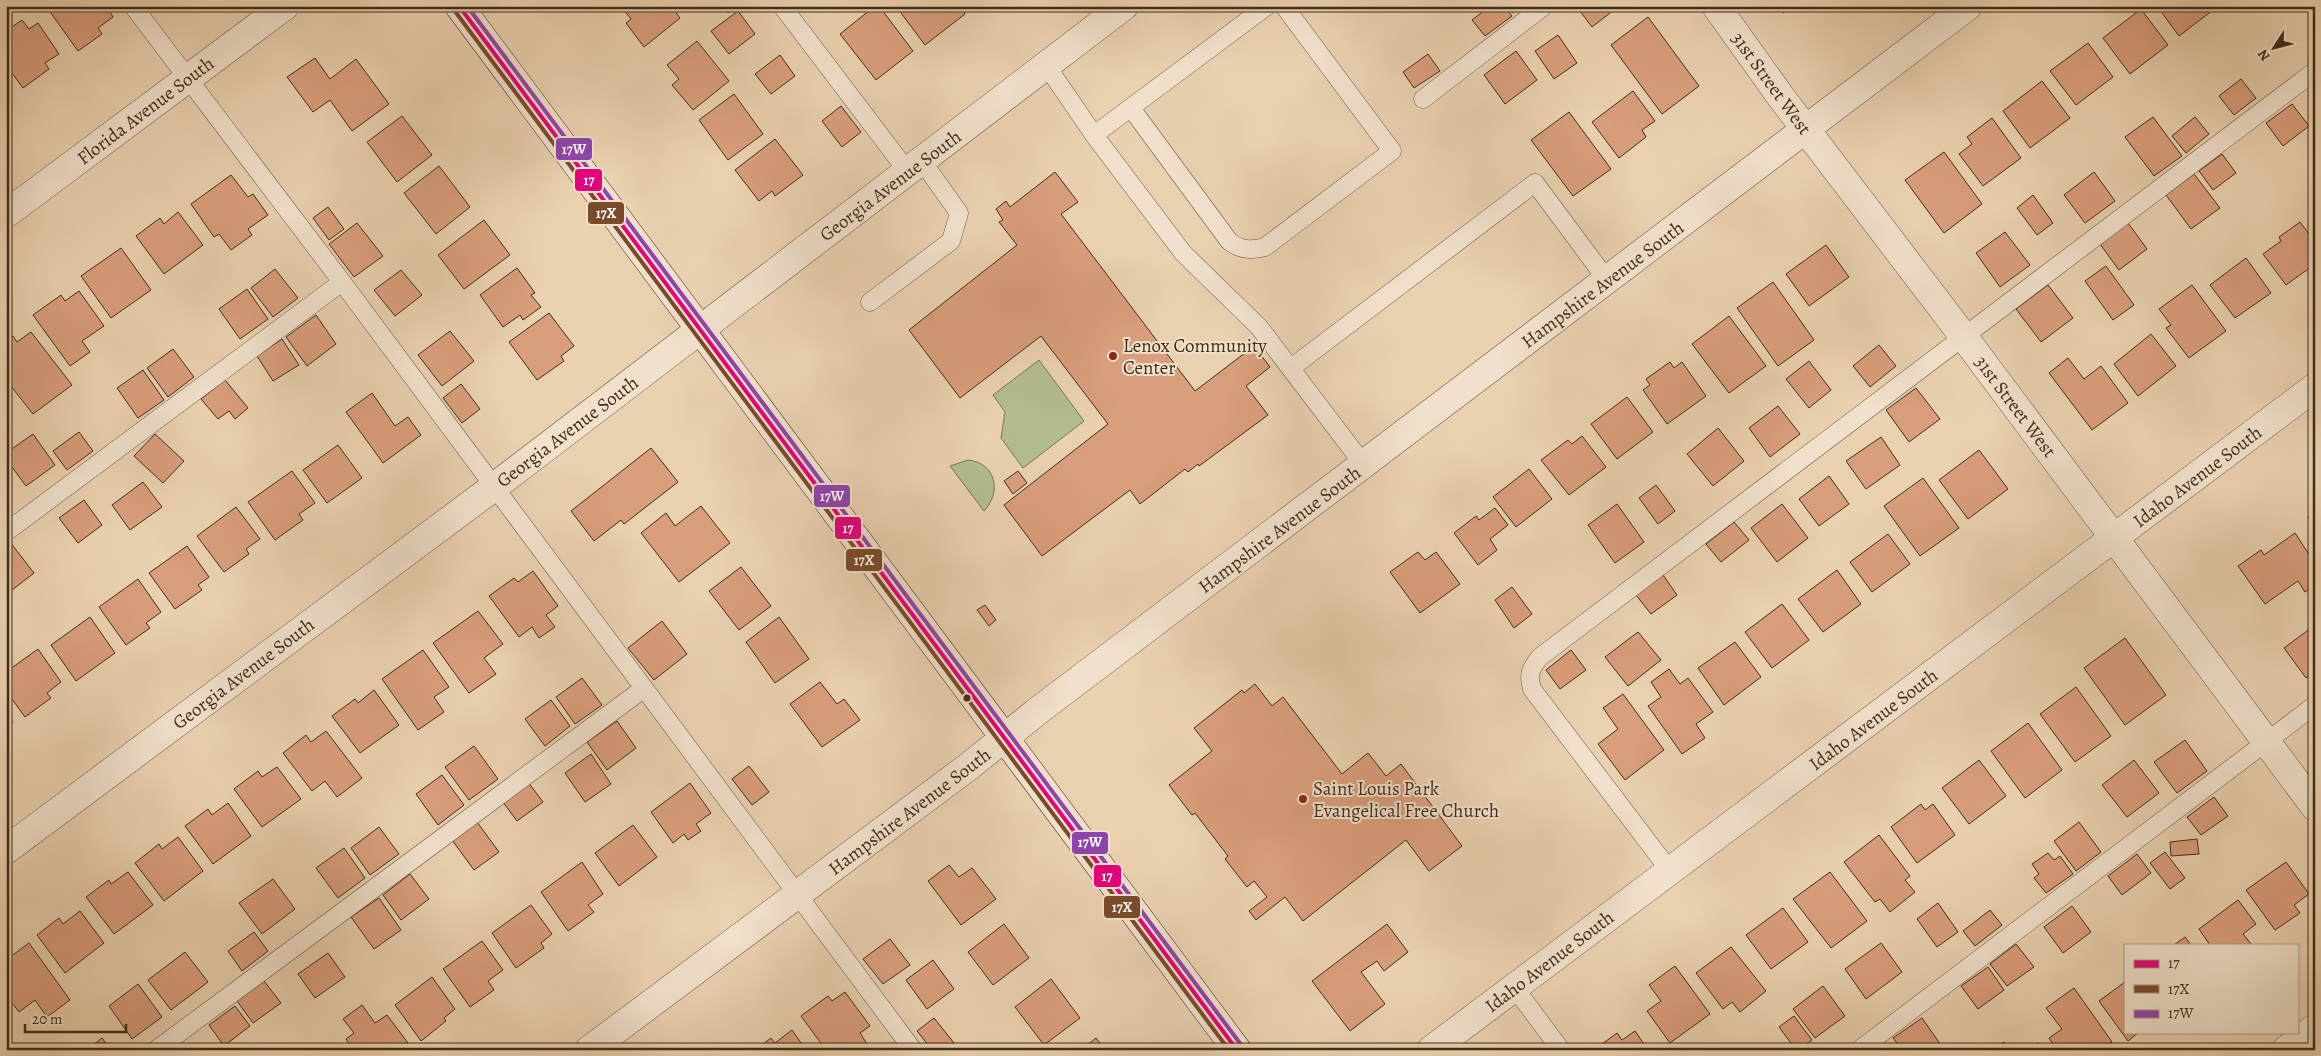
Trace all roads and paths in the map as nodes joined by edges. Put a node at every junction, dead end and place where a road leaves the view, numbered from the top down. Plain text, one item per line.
1 (133, 6) edge
2 (285, 6) edge
3 (459, 6) edge
4 (782, 6) edge
5 (1124, 6) edge
6 (1267, 6) edge
7 (1284, 6) edge
8 (1544, 6) edge
9 (1716, 6) edge
10 (1968, 6) edge
11 (1046, 65) junction
12 (2315, 71) edge
13 (188, 78) junction
14 (1423, 99) dead end
15 (1131, 108) junction
16 (1806, 129) junction
17 (1094, 135) junction
18 (915, 167) junction
19 (6, 214) edge
20 (1607, 280) junction
21 (342, 282) junction
22 (870, 302) dead end
23 (700, 330) junction
24 (1964, 336) junction
25 (1290, 368) junction
26 (2315, 387) edge
27 (1364, 465) junction
28 (494, 487) junction
29 (6, 532) edge
30 (2114, 538) junction
31 (643, 689) junction
32 (2315, 705) edge
33 (1004, 739) junction
34 (2266, 741) junction
35 (2315, 807) edge
36 (6, 850) edge
37 (1670, 871) junction
38 (798, 896) junction
39 (1514, 987) junction
40 (2315, 1028) edge
41 (156, 1050) edge
42 (589, 1050) edge
43 (912, 1050) edge
44 (1237, 1050) edge
45 (1431, 1050) edge
46 (1562, 1050) edge
47 (1859, 1050) edge
48 (2286, 1050) edge

1 - 13 lane
2 - 13 street, Florida Avenue South
3 - 23 street
4 - 18 lane
5 - 11 street, Georgia Avenue South
6 - 15 lane
7 - 15 lane
8 - 14 lane
9 - 16 street, 31st Street West
10 - 16 street, Hampshire Avenue South
11 - 17 lane
11 - 18 street, Georgia Avenue South
12 - 24 lane
13 - 19 street, Florida Avenue South
13 - 21 lane
15 - 17 lane
16 - 20 street, Hampshire Avenue South
16 - 24 street, 31st Street West
17 - 25 lane
18 - 22 lane
18 - 23 street, Georgia Avenue South
20 - 25 lane
20 - 27 street, Hampshire Avenue South
21 - 28 lane
21 - 29 lane
23 - 28 street, Georgia Avenue South
23 - 33 street
24 - 30 street, 31st Street West
24 - 37 lane
25 - 27 lane
26 - 30 street, Idaho Avenue South
27 - 33 street, Hampshire Avenue South
28 - 31 lane
28 - 36 street, Georgia Avenue South
30 - 34 street, 31st Street West
30 - 37 street, Idaho Avenue South
31 - 38 lane
31 - 41 lane
32 - 34 lane
33 - 38 street, Hampshire Avenue South
33 - 44 street
34 - 35 street, 31st Street West
34 - 47 lane
37 - 39 street, Idaho Avenue South
38 - 42 street, Hampshire Avenue South
38 - 43 lane
39 - 45 street, Idaho Avenue South
39 - 46 lane
40 - 48 street

